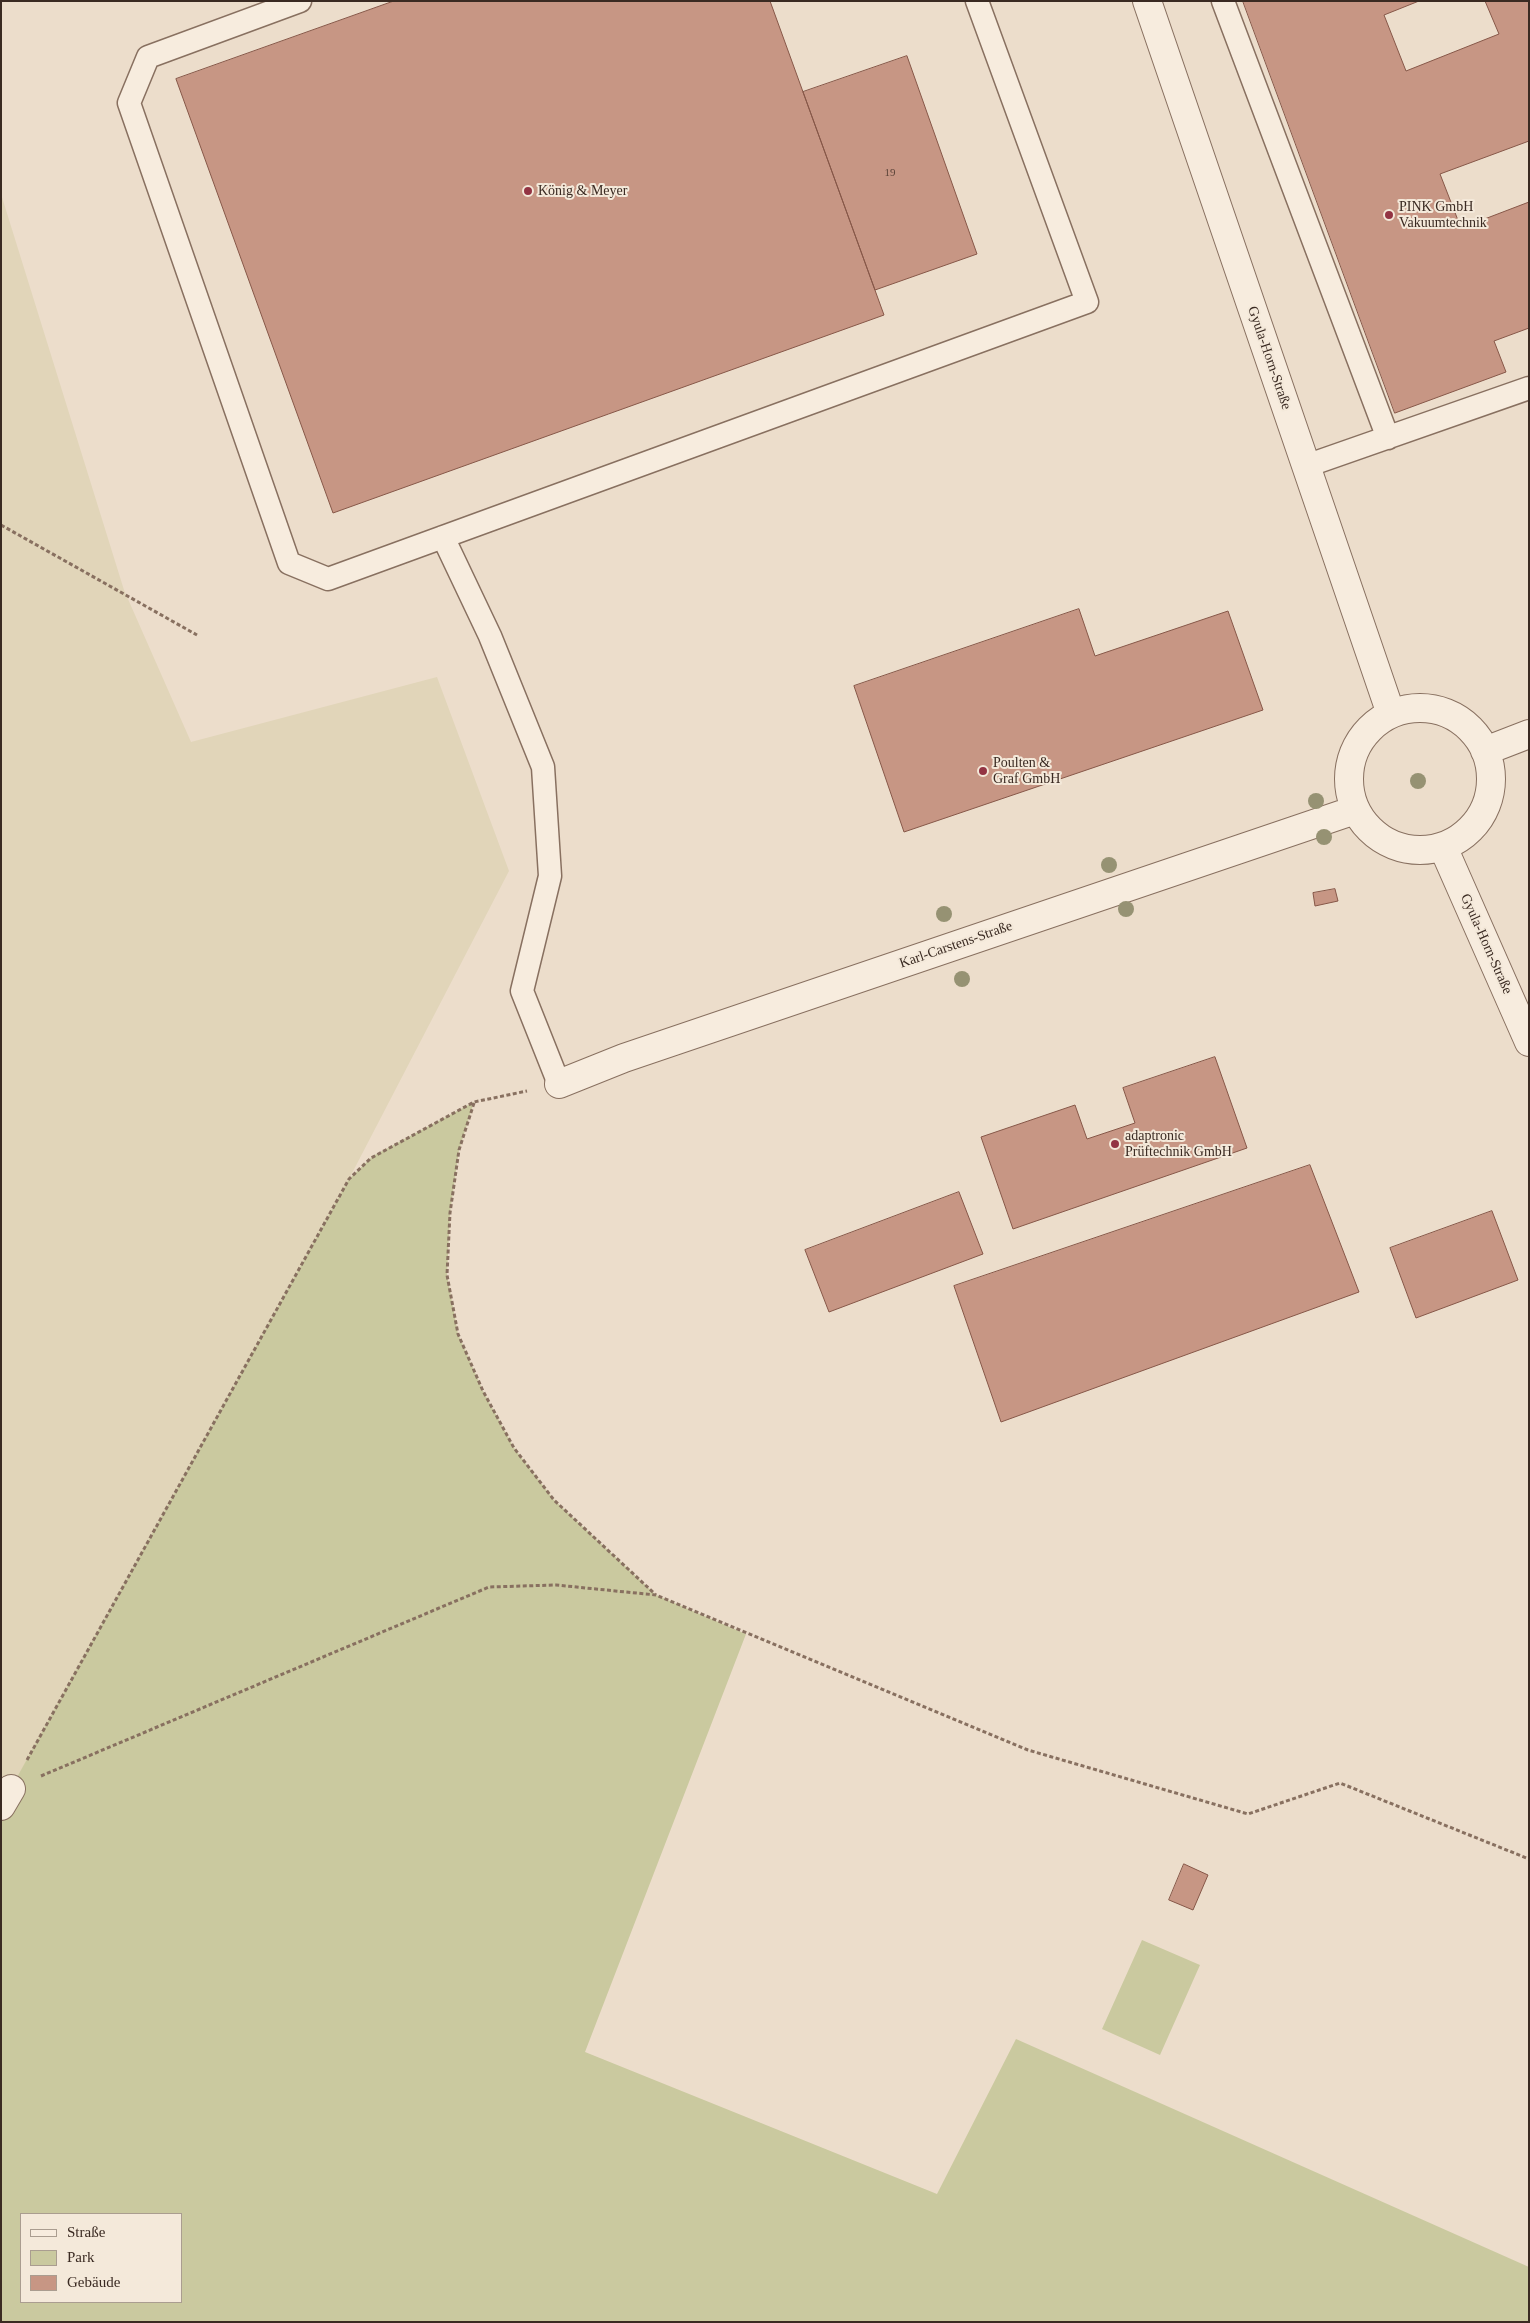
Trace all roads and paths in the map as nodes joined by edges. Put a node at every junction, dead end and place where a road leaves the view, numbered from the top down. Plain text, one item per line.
1 (300, 1) edge
2 (976, 1) edge
3 (1146, 1) edge
4 (1223, 1) edge
5 (1529, 388) edge
6 (1388, 438) junction
7 (1306, 466) junction
8 (1, 525) edge
9 (443, 536) junction
10 (197, 635) dead end
11 (1392, 714) junction
12 (1529, 734) edge
13 (1485, 751) junction
14 (1355, 810) junction
15 (1443, 847) junction
16 (1529, 1042) edge
17 (559, 1084) junction
18 (474, 1102) junction
19 (656, 1595) junction
20 (6, 1798) edge
21 (1529, 1859) edge

1 - 9 lane
2 - 9 lane
3 - 7 street, Gyula-Horn-Straße
4 - 6 lane
5 - 6 lane
6 - 7 lane
7 - 11 street, Gyula-Horn-Straße
8 - 10 path
9 - 17 lane
11 - 13 street
11 - 14 street
12 - 13 street
13 - 15 street
14 - 15 street
14 - 17 street, Karl-Carstens-Straße
15 - 16 street, Gyula-Horn-Straße
17 - 18 path
18 - 19 path
18 - 20 path
19 - 20 path
19 - 21 path

